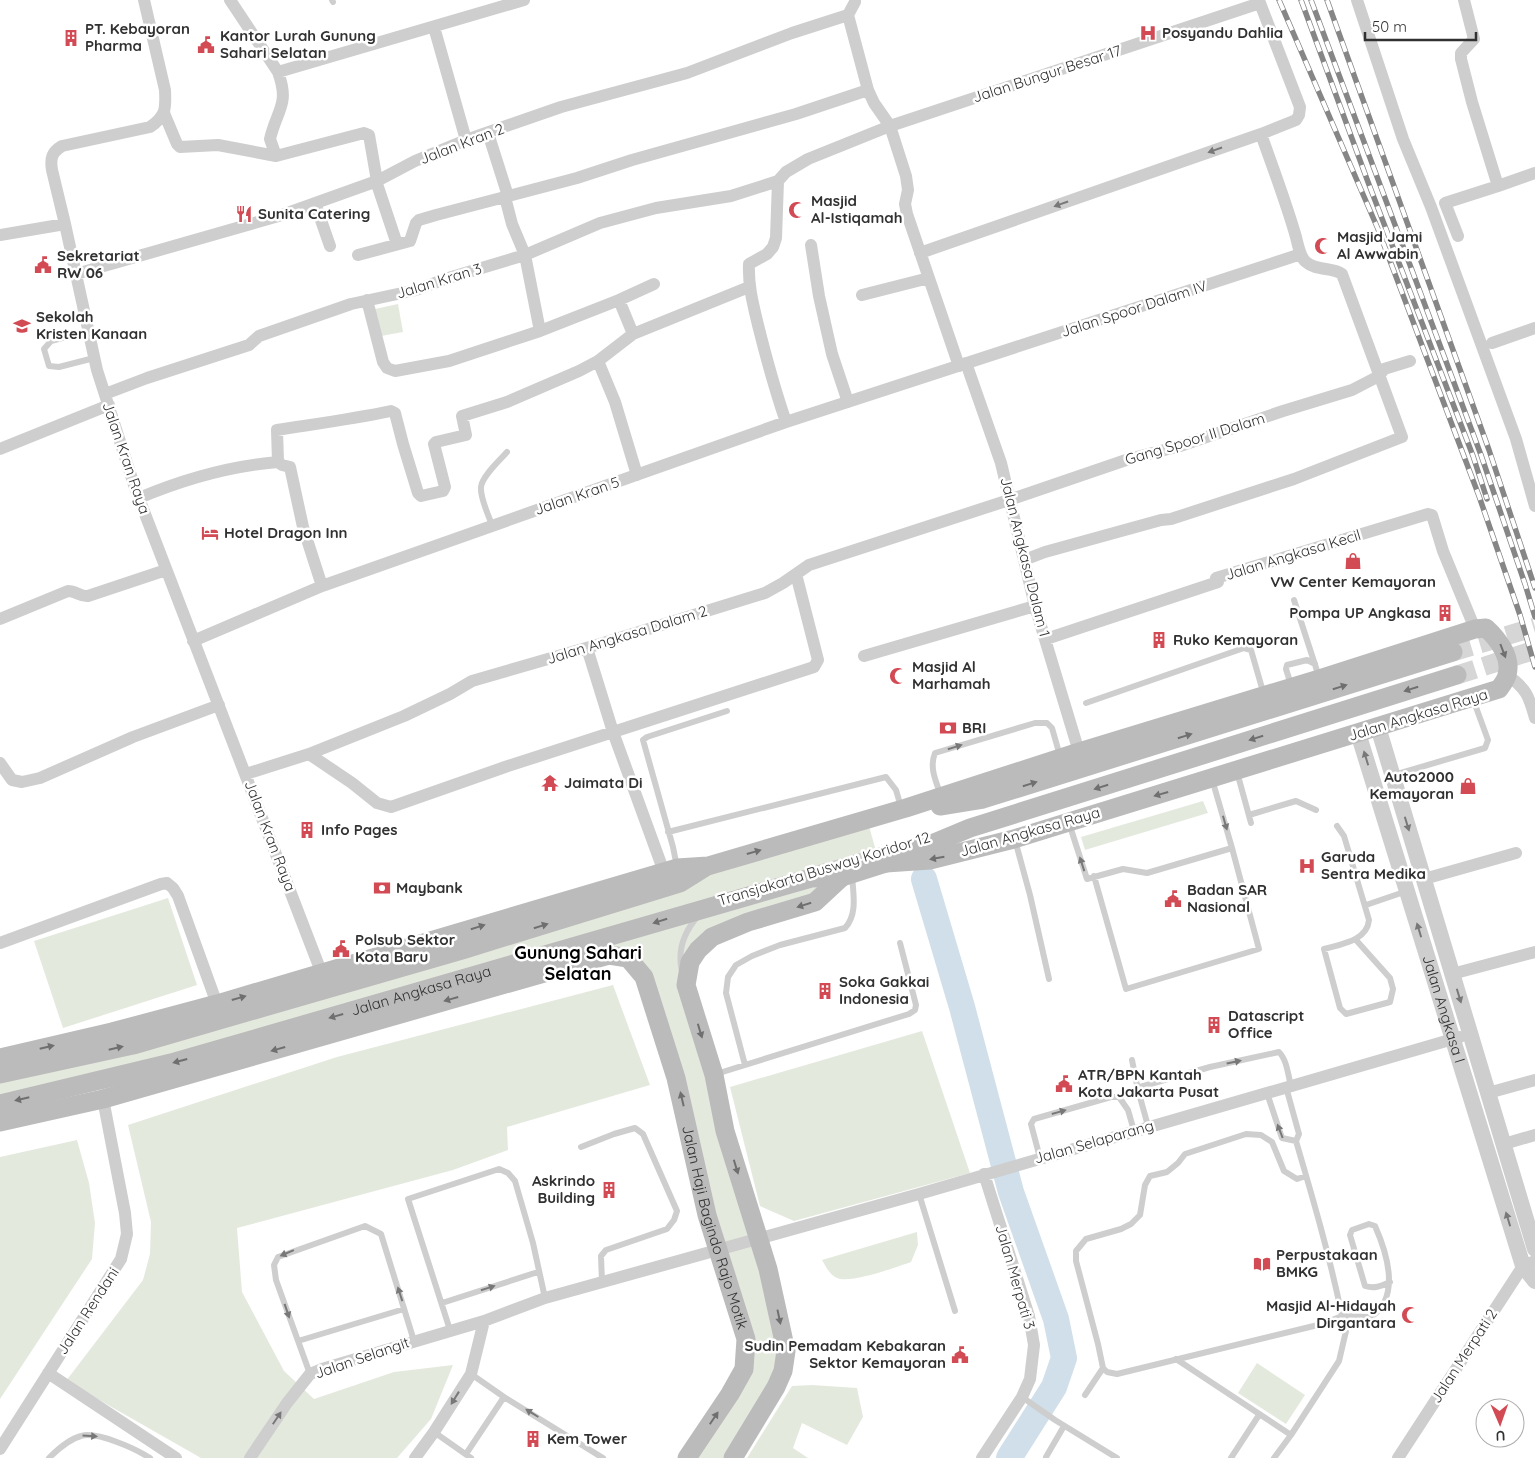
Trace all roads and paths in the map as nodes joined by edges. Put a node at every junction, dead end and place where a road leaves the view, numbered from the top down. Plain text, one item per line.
1 (144, 0) edge
2 (230, 0) edge
3 (524, 0) edge
4 (855, 0) edge
5 (1356, 0) edge
6 (1464, 0) edge
7 (848, 15) junction
8 (434, 27) junction
9 (278, 72) junction
10 (868, 90) junction
11 (164, 113) junction
12 (890, 126) junction
13 (488, 133) junction
14 (1261, 134) junction
15 (466, 140) junction
16 (276, 156) junction
17 (1535, 172) edge
18 (377, 181) junction
19 (778, 181) junction
20 (1498, 186) junction
21 (507, 196) junction
22 (315, 203) junction
23 (65, 224) junction
24 (0, 235) edge
25 (1458, 236) dead end
26 (397, 244) junction
27 (811, 245) dead end
28 (330, 246) dead end
29 (920, 253) junction
30 (1301, 254) junction
31 (358, 255) dead end
32 (526, 256) junction
33 (76, 274) junction
34 (929, 278) junction
35 (654, 284) dead end
36 (749, 287) junction
37 (862, 295) dead end
38 (367, 300) junction
39 (619, 300) junction
40 (1535, 328) edge
41 (88, 330) junction
42 (540, 331) junction
43 (633, 334) junction
44 (1492, 343) dead end
45 (94, 358) junction
46 (598, 361) junction
47 (1410, 361) dead end
48 (963, 364) junction
49 (1379, 376) junction
50 (107, 399) junction
51 (848, 402) junction
52 (786, 422) junction
53 (0, 449) edge
54 (507, 452) dead end
55 (278, 462) junction
56 (637, 476) junction
57 (139, 498) junction
58 (1010, 500) junction
59 (1535, 506) edge
60 (492, 525) junction
61 (1024, 560) junction
62 (166, 570) junction
63 (796, 574) junction
64 (322, 586) junction
65 (1294, 600) dead end
66 (1035, 606) junction
67 (0, 619) edge
68 (1475, 629) junction
69 (1046, 639) junction
70 (193, 641) junction
71 (587, 648) junction
72 (1453, 652) tunnel mouth
73 (864, 656) dead end
74 (1317, 672) junction
75 (1457, 675) tunnel mouth
76 (1508, 675) junction
77 (1265, 696) junction
78 (1472, 698) junction
79 (1086, 703) dead end
80 (219, 705) junction
81 (727, 711) dead end
82 (1535, 718) edge
83 (1378, 727) junction
84 (613, 732) junction
85 (1358, 733) junction
86 (1079, 752) junction
87 (309, 754) junction
88 (1061, 758) junction
89 (0, 763) edge
90 (1237, 771) junction
91 (246, 774) junction
92 (1392, 775) junction
93 (1212, 779) junction
94 (942, 796) junction
95 (904, 808) junction
96 (1316, 810) dead end
97 (1249, 815) junction
98 (1068, 821) junction
99 (1251, 823) dead end
100 (1337, 826) dead end
101 (970, 828) junction
102 (668, 832) junction
103 (1014, 838) junction
104 (1232, 848) junction
105 (1516, 853) dead end
106 (886, 863) junction
107 (674, 874) junction
108 (847, 875) junction
109 (1094, 876) junction
110 (1424, 879) junction
111 (1407, 892) junction
112 (1366, 906) junction
113 (705, 907) junction
114 (442, 938) junction
115 (1356, 940) junction
116 (0, 943) edge
117 (900, 943) dead end
118 (464, 949) junction
119 (1535, 952) edge
120 (545, 955) junction
121 (565, 966) junction
122 (494, 970) junction
123 (322, 974) junction
124 (1452, 974) junction
125 (1049, 979) dead end
126 (648, 985) joint
127 (686, 985) junction
128 (475, 992) junction
129 (217, 1004) junction
130 (1470, 1034) junction
131 (1453, 1039) junction
132 (0, 1058) edge
133 (1132, 1060) dead end
134 (745, 1065) junction
135 (0, 1074) edge
136 (714, 1075) junction
137 (1535, 1080) edge
138 (1288, 1086) junction
139 (1138, 1090) junction
140 (1267, 1093) junction
141 (1488, 1093) junction
142 (102, 1099) junction
143 (0, 1104) edge
144 (0, 1122) edge
145 (1148, 1126) junction
146 (1134, 1131) junction
147 (1535, 1135) edge
148 (1296, 1141) junction
149 (1504, 1144) junction
150 (581, 1148) dead end
151 (1040, 1158) junction
152 (984, 1174) junction
153 (1306, 1176) junction
154 (919, 1194) junction
155 (759, 1239) junction
156 (1535, 1249) edge
157 (718, 1251) junction
158 (1529, 1264) edge
159 (538, 1272) junction
160 (1535, 1281) edge
161 (602, 1282) junction
162 (1390, 1282) junction
163 (545, 1298) junction
164 (442, 1303) junction
165 (404, 1309) junction
166 (955, 1311) dead end
167 (1342, 1316) junction
168 (484, 1321) junction
169 (450, 1330) junction
170 (298, 1341) junction
171 (414, 1341) junction
172 (1176, 1359) junction
173 (1103, 1368) junction
174 (48, 1373) junction
175 (310, 1374) junction
176 (470, 1374) junction
177 (1085, 1395) dead end
178 (504, 1397) junction
179 (1024, 1399) junction
180 (1259, 1415) junction
181 (1064, 1426) junction
182 (434, 1432) junction
183 (1291, 1435) junction
184 (0, 1449) edge
185 (468, 1456) edge
186 (49, 1458) edge
187 (150, 1458) edge
188 (176, 1458) edge
189 (250, 1458) edge
190 (415, 1458) edge
191 (603, 1458) edge
192 (687, 1458) edge
193 (733, 1458) edge
194 (982, 1458) edge
195 (1046, 1458) edge
196 (1118, 1458) edge
197 (1232, 1458) edge
198 (1274, 1458) edge
199 (1398, 1458) edge

1 - 11 street
2 - 9 street
3 - 8 street
4 - 7 street
5 - 59 street
6 - 20 street
7 - 10 street, Jalan Angkasa Dalam 1
7 - 13 street, Jalan Kran 2
8 - 9 street
8 - 15 street
9 - 16 street
10 - 12 street, Jalan Angkasa Dalam 1
10 - 21 street
11 - 16 street
11 - 23 street, Jalan Kran Raya
12 - 14 street, Jalan Bungur Besar 17
12 - 19 street, Jalan Bungur Besar 17
12 - 29 street, Jalan Angkasa Dalam 1
13 - 15 street, Jalan Kran 2
13 - 21 street
14 -> 29 street, Jalan Bungur Besar 17
14 - 30 street
15 - 18 street, Jalan Kran 2
16 - 18 street
17 - 20 street
18 - 22 street, Jalan Kran 2
18 - 26 street
19 - 32 street, Jalan Kran 3
19 - 36 street
20 - 25 street
21 - 26 street
21 - 32 street
22 - 28 street
22 - 33 street, Jalan Kran 2
23 - 24 street
23 - 33 street, Jalan Kran Raya
26 - 31 street
27 - 51 street
29 - 34 street, Jalan Angkasa Dalam 1
30 - 48 street, Jalan Spoor Dalam IV
30 - 49 street
32 - 38 street, Jalan Kran 3
32 - 42 street
33 - 41 street, Jalan Kran Raya
34 - 37 street
34 - 48 street, Jalan Angkasa Dalam 1
35 - 39 street
36 - 43 street
36 - 52 street
38 - 42 street
38 - 50 street, Jalan Kran 3
39 - 42 street
39 - 43 street
40 - 44 street
41 - 45 street, Jalan Kran Raya
41 - 45 lane
43 - 46 street
45 - 50 street, Jalan Kran Raya
46 - 55 street
46 - 56 street
47 - 49 street, Gang Spoor II Dalam
48 - 51 street, Jalan Kran 5
48 - 58 street, Jalan Angkasa Dalam 1
49 - 58 street, Gang Spoor II Dalam
49 - 61 street
50 - 53 street, Jalan Kran 3
50 - 57 street, Jalan Kran Raya
51 - 52 street, Jalan Kran 5
52 - 56 street, Jalan Kran 5
54 - 60 lane
55 - 57 street
55 - 64 street
56 - 60 street, Jalan Kran 5
57 - 62 street, Jalan Kran Raya
58 - 61 street, Jalan Angkasa Dalam 1
58 - 63 street, Jalan Angkasa Dalam 2
60 - 64 street, Jalan Kran 5
61 - 66 street, Jalan Angkasa Dalam 1
62 - 67 street
62 - 70 street, Jalan Kran Raya
63 - 71 street, Jalan Angkasa Dalam 2
63 - 84 street
64 - 70 street, Jalan Kran 5
65 - 74 lane
66 - 69 street, Jalan Angkasa Dalam 1
66 - 73 street
68 - 69 street, Jalan Angkasa Kecil
68 - 74 main road, Jalan Angkasa Raya
68 -> 76 main road
69 - 86 street, Jalan Angkasa Dalam 1
70 - 80 street, Jalan Kran Raya
71 - 84 street
71 - 87 street, Jalan Angkasa Dalam 2
95 -> 72 main road, Jalan Angkasa Raya
74 - 77 main road, Jalan Angkasa Raya
75 -> 101 main road, Jalan Angkasa Raya
76 - 78 main road, Jalan Angkasa Raya
76 - 82 street
77 - 79 lane
77 - 86 main road, Jalan Angkasa Raya
78 - 83 main road, Jalan Angkasa Raya
78 - 92 lane
80 - 89 street
80 - 91 street, Jalan Kran Raya
81 - 102 lane
83 - 85 main road, Jalan Angkasa Raya
83 - 92 street, Jalan Angkasa I
84 - 87 street
84 - 107 street
85 - 90 main road, Jalan Angkasa Raya
111 -> 85 street, Jalan Angkasa I
86 - 88 main road, Jalan Angkasa Raya
87 - 91 street, Jalan Angkasa Dalam 2
88 - 94 main road, Jalan Angkasa Raya
94 -> 88 lane
90 - 93 main road, Jalan Angkasa Raya
90 - 97 lane
91 - 123 street, Jalan Kran Raya
92 -> 110 street, Jalan Angkasa I
93 -> 98 main road, Jalan Angkasa Raya
93 -> 104 lane
94 - 95 main road, Jalan Angkasa Raya
95 - 102 lane
107 -> 95 main road, Jalan Angkasa Raya
96 - 97 lane
97 - 99 lane
98 - 103 main road, Jalan Angkasa Raya
109 -> 98 lane
100 - 112 lane
101 - 106 main road, Jalan Angkasa Raya
101 - 113 lane, Transjakarta Busway Koridor 12
102 - 107 lane
103 -> 106 main road, Jalan Angkasa Raya
103 - 125 lane
104 - 109 lane
104 - 109 lane
105 - 110 street
106 - 108 main road, Jalan Angkasa Raya
114 -> 107 main road, Jalan Angkasa Raya
118 -> 107 main road, Jalan Angkasa Raya
108 - 113 main road, Jalan Angkasa Raya
108 -> 127 main road, Jalan Angkasa Raya
108 - 134 lane
110 - 124 street, Jalan Angkasa I
111 - 112 lane
131 -> 111 street, Jalan Angkasa I
112 - 115 lane
113 -> 120 main road, Jalan Angkasa Raya
113 - 127 lane, Transjakarta Busway Koridor 12
114 - 118 main road
114 - 123 main road, Jalan Angkasa Raya
115 - 115 lane
116 - 129 street
117 - 134 lane
135 -> 118 main road, Jalan Angkasa Raya
119 - 124 street
120 - 121 main road
120 - 122 main road, Jalan Angkasa Raya
121 - 126 main road, Jalan Angkasa Raya
121 - 128 main road, Jalan Angkasa Raya
122 - 128 main road
122 -> 143 main road, Jalan Angkasa Raya
129 -> 123 main road, Jalan Angkasa Raya
124 -> 130 street, Jalan Angkasa I
157 -> 126 main road, Jalan Haji Bagindo Rajo Motik
127 -> 136 main road
128 -> 142 main road, Jalan Angkasa Raya
132 -> 129 main road, Jalan Angkasa Raya
130 - 131 street, Jalan Selaparang
130 - 141 street, Jalan Angkasa I
131 - 138 street, Jalan Selaparang
158 -> 131 street, Jalan Angkasa I
133 - 139 lane
134 - 136 lane
136 -> 155 main road
137 - 141 street
139 -> 138 lane
138 - 140 street, Jalan Selaparang
138 - 148 lane
139 - 145 lane
140 - 145 street, Jalan Selaparang
148 -> 140 lane
141 - 149 street, Jalan Angkasa I
142 - 144 main road, Jalan Angkasa Raya
142 - 174 street, Jalan Rendani
145 - 146 street, Jalan Selaparang
146 - 151 street, Jalan Selaparang
151 -> 146 lane
147 - 149 street
148 - 153 lane
149 - 156 street, Jalan Angkasa I
150 - 161 lane
151 - 152 street, Jalan Selaparang
152 - 154 street, Jalan Selaparang
152 - 179 street, Jalan Merpati 3
153 - 167 lane
153 - 173 lane
154 - 155 street, Jalan Selaparang
154 - 166 lane
155 - 157 street, Jalan Selaparang
155 -> 193 main road
157 - 161 street, Jalan Selangit
192 -> 157 main road, Jalan Haji Bagindo Rajo Motik
158 - 160 street, Jalan Angkasa I
158 - 199 street, Jalan Merpati 2
159 - 163 lane
164 -> 159 lane
159 - 164 lane
161 - 163 street, Jalan Selangit
162 - 162 lane
162 - 167 lane
163 - 168 street, Jalan Selangit
164 - 169 lane
165 - 170 lane
165 -> 170 lane
165 - 171 lane
167 - 172 lane
167 - 183 lane
168 - 169 street, Jalan Selangit
168 - 176 street
169 - 171 street, Jalan Selangit
170 - 175 lane
171 - 175 street, Jalan Selangit
172 - 173 lane
172 - 180 lane
173 - 177 lane
174 - 184 street, Jalan Rendani
174 - 188 street
189 -> 175 street, Jalan Selangit
176 - 178 lane
176 -> 182 street
178 - 185 lane
191 -> 178 lane
179 - 181 lane
179 - 194 street, Jalan Merpati 3
180 - 183 lane
180 - 197 lane
181 - 195 lane
181 - 196 lane
182 - 185 lane
182 - 190 street
183 - 198 lane
186 -> 187 lane

